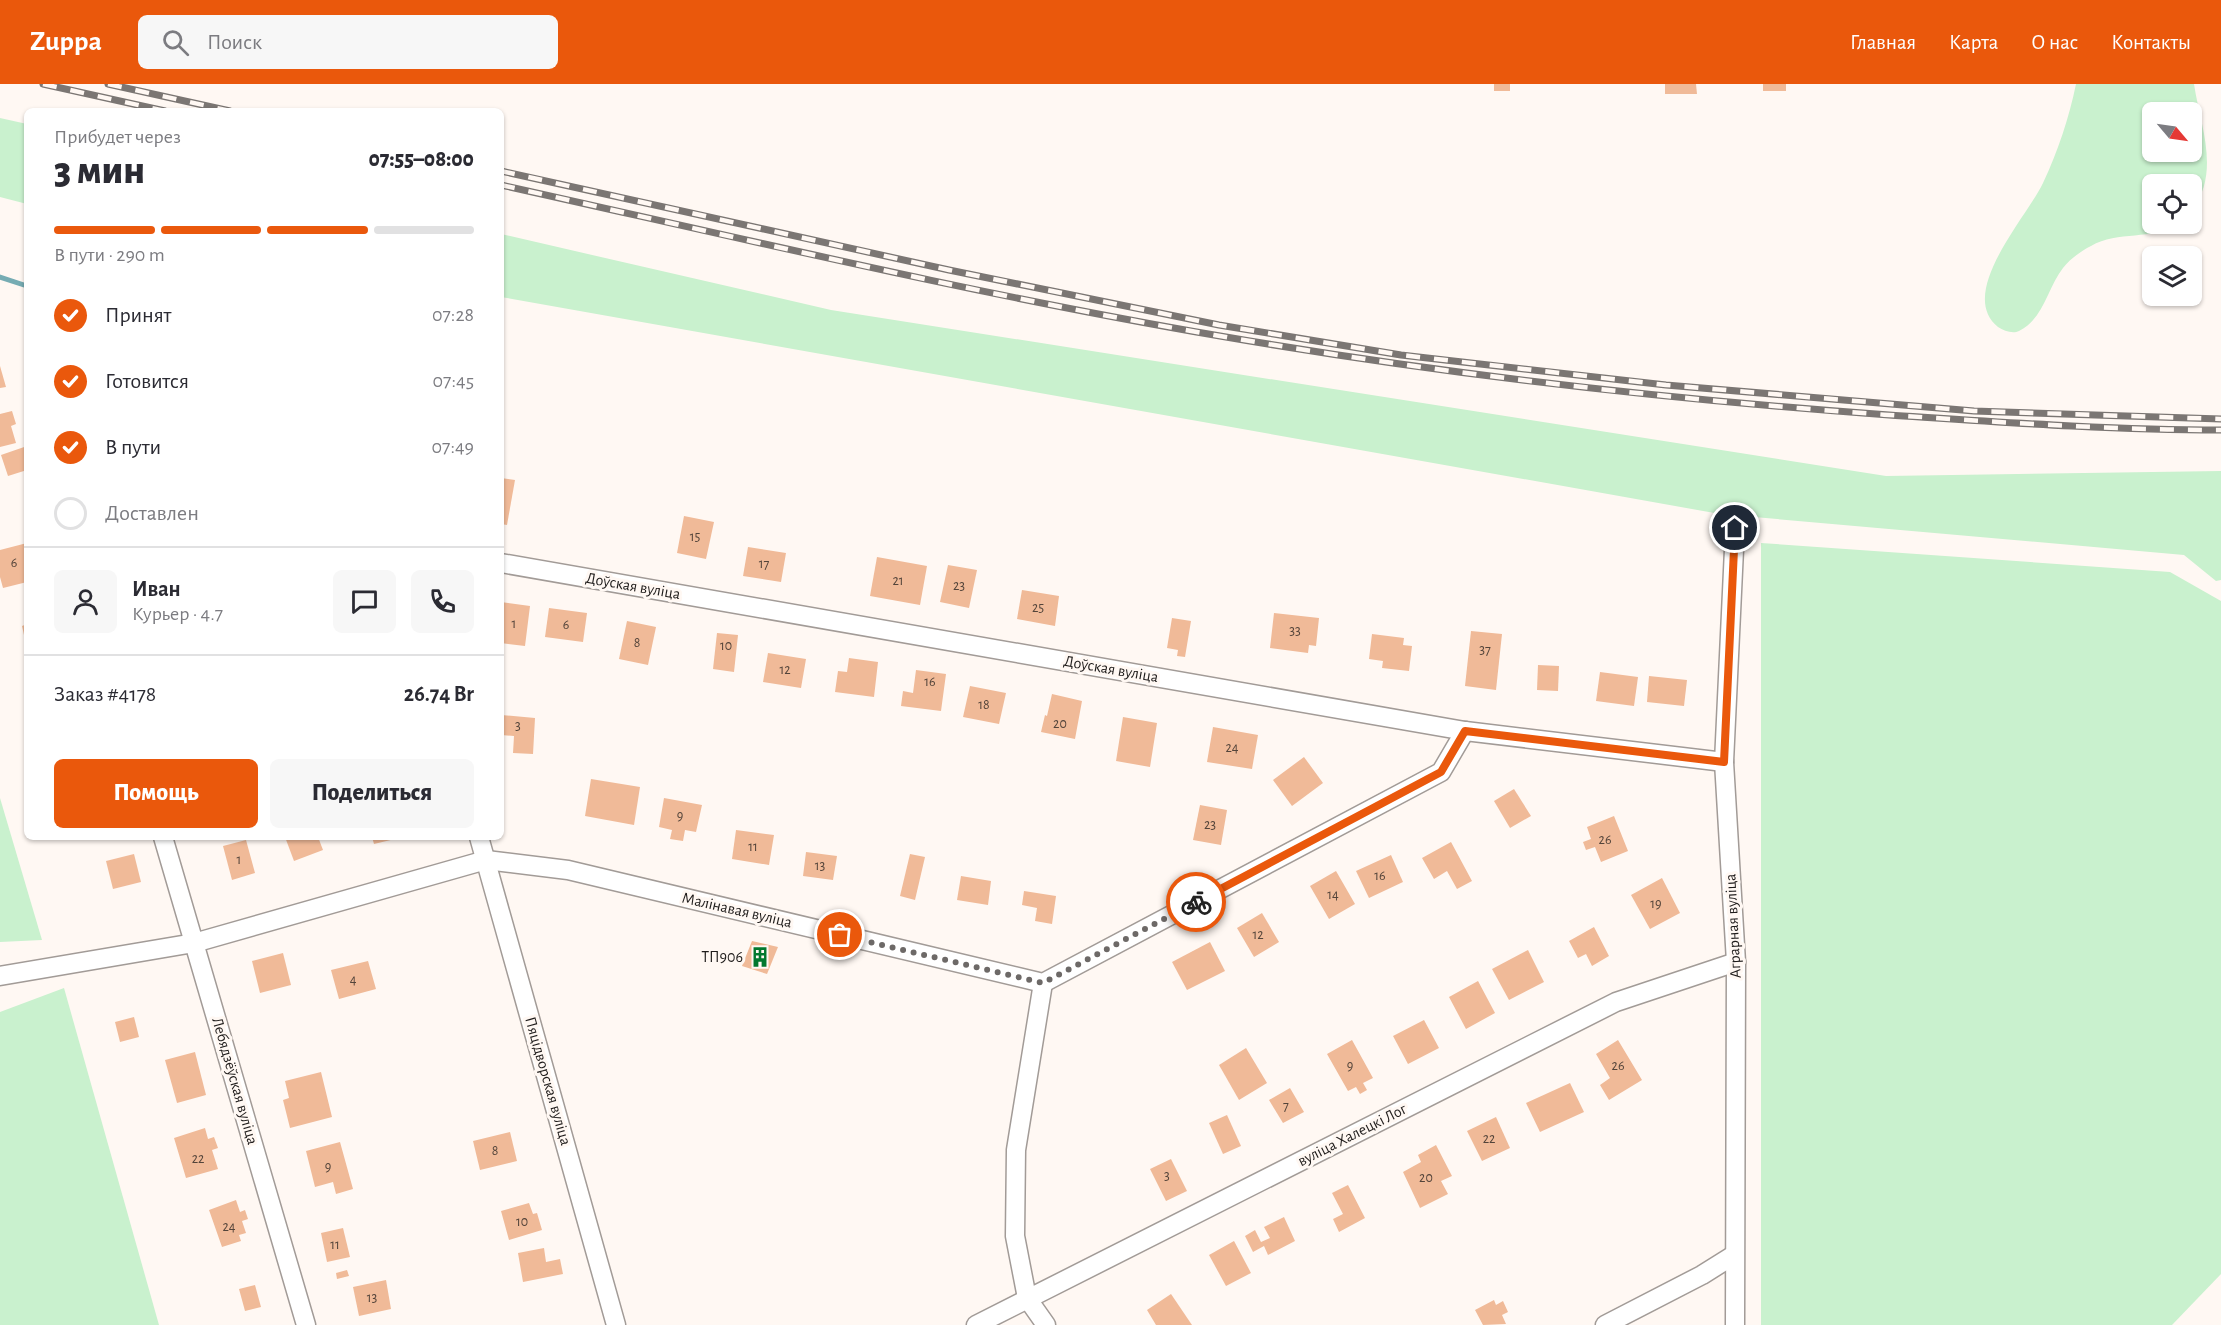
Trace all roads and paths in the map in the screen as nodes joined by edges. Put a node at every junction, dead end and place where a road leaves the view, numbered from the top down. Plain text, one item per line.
1 (1735, 528) dead end
2 (504, 564) edge
3 (1465, 731) junction
4 (1724, 762) junction
5 (164, 840) edge
6 (480, 840) edge
7 (486, 860) junction
8 (194, 943) junction
9 (1736, 962) junction
10 (0, 976) edge
11 (1043, 983) junction
12 (1734, 1254) junction
13 (1027, 1298) junction
14 (306, 1325) edge
15 (616, 1325) edge
16 (976, 1325) edge
17 (1046, 1325) edge
18 (1605, 1325) edge
19 (1735, 1325) edge

1 - 4 street, Аграрная вуліца
2 - 3 street, Доўская вуліца
3 - 4 street, Доўская вуліца
3 - 11 street
4 - 9 street, Аграрная вуліца
5 - 8 street, Лебядзёўская вуліца
6 - 7 street, Пяцідворская вуліца
7 - 8 street, Малінавая вуліца
7 - 11 street, Малінавая вуліца
7 - 15 street, Пяцідворская вуліца
8 - 10 street, Малінавая вуліца
8 - 14 street, Лебядзёўская вуліца
9 - 12 street, Аграрная вуліца
9 - 13 street, вуліца Халецкі Лог
11 - 13 street
12 - 18 street
12 - 19 street, Аграрная вуліца
13 - 16 street, вуліца Халецкі Лог
13 - 17 street

